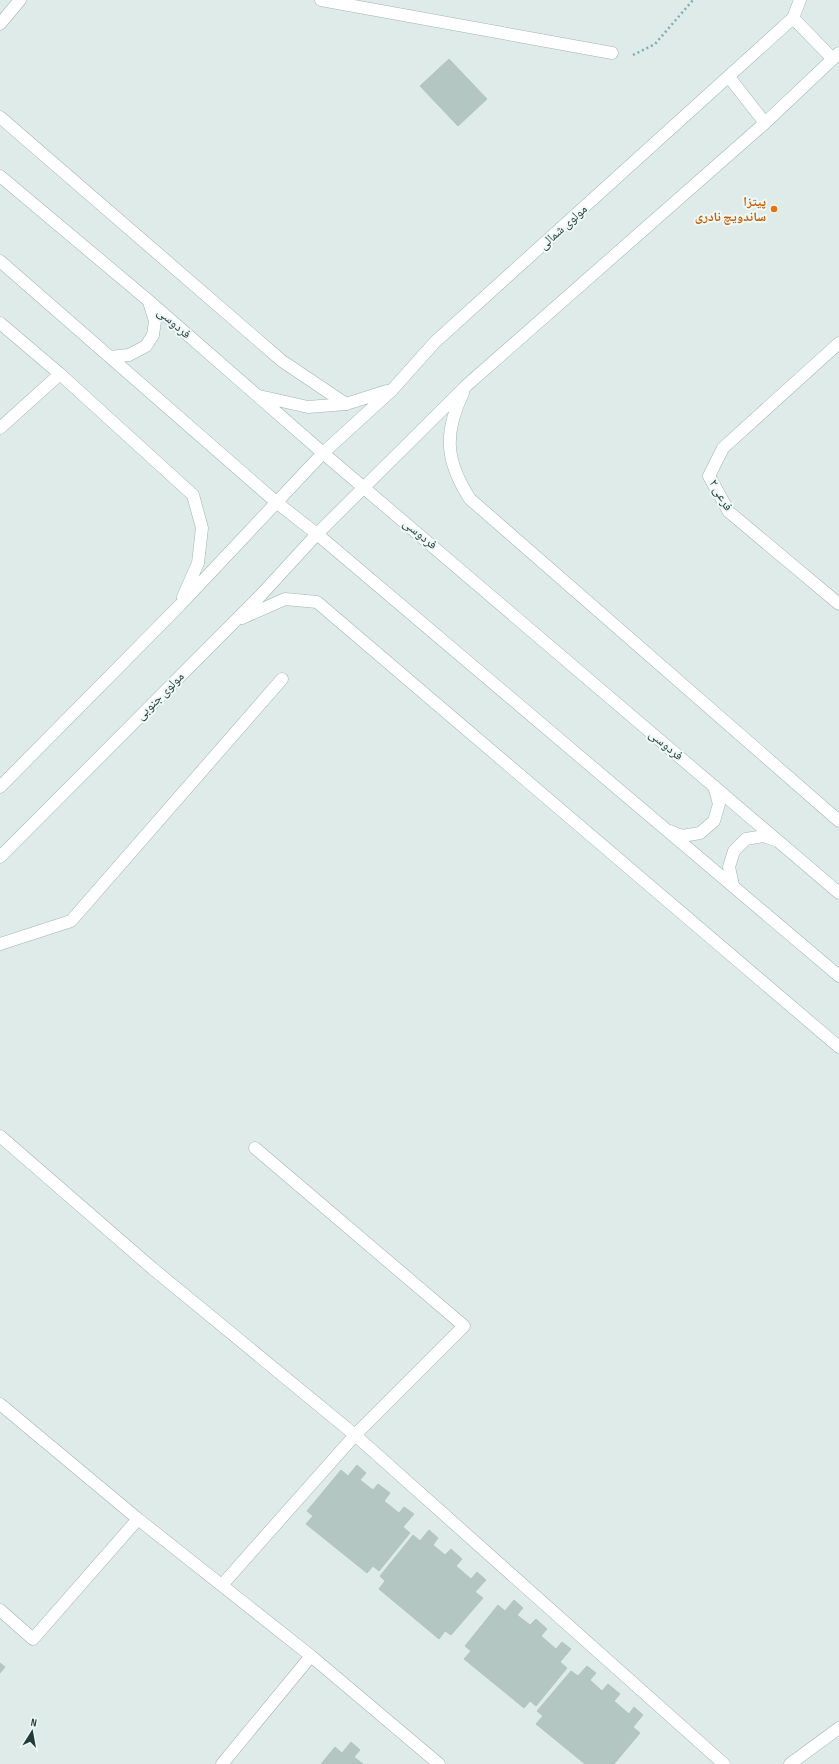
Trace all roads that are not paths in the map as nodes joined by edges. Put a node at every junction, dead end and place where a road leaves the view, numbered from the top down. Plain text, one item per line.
1 (20, 0) edge
2 (321, 0) edge
3 (799, 0) edge
4 (793, 18) junction
5 (0, 24) edge
6 (612, 53) road end
7 (836, 56) edge
8 (728, 77) junction
9 (0, 117) edge
10 (765, 123) junction
11 (0, 176) edge
12 (0, 260) edge
13 (149, 301) junction
14 (0, 323) edge
15 (839, 343) edge
16 (110, 357) junction
17 (60, 374) junction
18 (467, 385) junction
19 (392, 390) junction
20 (257, 395) junction
21 (346, 404) junction
22 (0, 428) edge
23 (323, 453) junction
24 (364, 487) junction
25 (276, 502) junction
26 (317, 534) junction
27 (839, 604) edge
28 (180, 605) junction
29 (235, 621) junction
30 (282, 679) dead end
31 (714, 786) junction
32 (0, 787) edge
33 (839, 821) edge
34 (665, 829) junction
35 (780, 842) junction
36 (0, 856) edge
37 (733, 885) junction
38 (839, 893) edge
39 (0, 944) edge
40 (839, 976) edge
41 (839, 1047) edge
42 (0, 1136) edge
43 (255, 1148) dead end
44 (0, 1404) edge
45 (355, 1435) junction
46 (138, 1519) junction
47 (222, 1585) junction
48 (0, 1610) edge
49 (311, 1656) junction
50 (836, 1735) edge
51 (222, 1764) edge
52 (439, 1764) edge
53 (724, 1764) edge
54 (790, 1764) edge

1 - 5 street
2 - 6 street
3 - 4 street, مولوی شمالی
4 - 7 street
4 - 8 street, مولوی شمالی
7 - 10 street
8 - 10 street
8 - 19 street, مولوی شمالی
9 - 21 street
10 - 18 street
11 - 13 street, فردوسی
12 - 16 street
13 - 16 street
13 - 20 street, فردوسی
14 - 17 street
15 - 27 street, فرعی ۲
16 - 25 street
17 - 22 street
17 - 28 street
18 - 24 street
18 - 33 street
19 - 21 street
19 - 23 street, مولوی شمالی
20 - 21 street
20 - 23 street, فردوسی
23 - 24 street, فردوسی
23 - 25 street, مولوی شمالی
24 - 26 street, مولوی جنوبی
24 - 31 street, فردوسی
25 - 26 street
25 - 28 street
26 - 29 street, مولوی جنوبی
26 - 34 street
28 - 32 street
29 - 36 street, مولوی جنوبی
29 - 41 street
30 - 39 street
31 - 34 street
31 - 35 street, فردوسی
34 - 37 street
35 - 37 street
35 - 38 street, فردوسی
37 - 40 street
42 - 45 street
43 - 45 street
44 - 46 street
45 - 47 street
45 - 53 street
46 - 47 street
46 - 48 street
47 - 49 street
49 - 51 street
49 - 52 street
50 - 54 street

